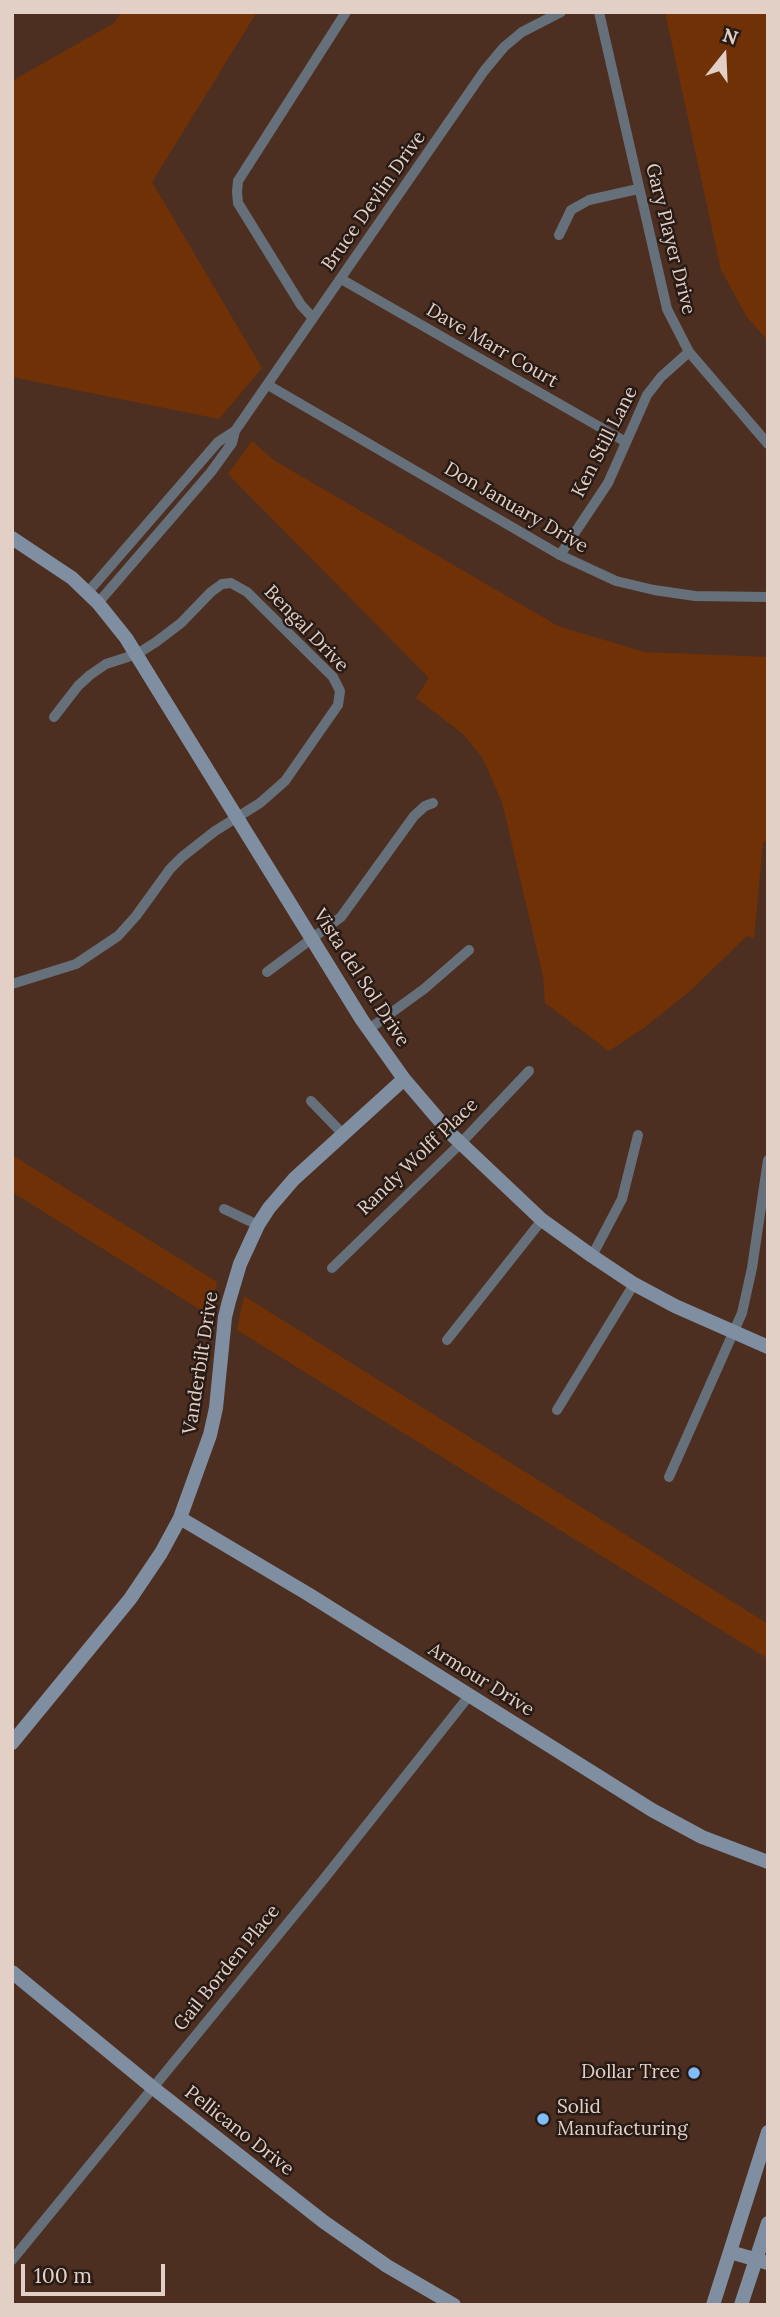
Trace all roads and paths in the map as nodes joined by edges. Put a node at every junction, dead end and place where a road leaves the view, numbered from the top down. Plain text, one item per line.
1 (346, 12) edge
2 (561, 12) edge
3 (599, 12) edge
4 (638, 189) junction
5 (559, 236) dead end
6 (341, 279) junction
7 (313, 318) junction
8 (689, 352) junction
9 (268, 385) junction
10 (235, 431) junction
11 (625, 442) junction
12 (768, 444) edge
13 (12, 538) edge
14 (560, 555) junction
15 (93, 597) junction
16 (768, 597) edge
17 (137, 654) junction
18 (54, 717) dead end
19 (433, 803) dead end
20 (238, 819) junction
21 (311, 937) junction
22 (469, 950) dead end
23 (267, 972) dead end
24 (12, 984) edge
25 (369, 1029) junction
26 (529, 1071) dead end
27 (404, 1079) junction
28 (311, 1101) dead end
29 (343, 1135) junction
30 (638, 1135) dead end
31 (460, 1144) junction
32 (768, 1160) edge
33 (224, 1209) dead end
34 (542, 1220) junction
35 (258, 1225) junction
36 (592, 1256) junction
37 (331, 1268) dead end
38 (634, 1284) junction
39 (732, 1332) junction
40 (447, 1340) dead end
41 (768, 1347) edge
42 (557, 1410) dead end
43 (669, 1477) dead end
44 (180, 1518) junction
45 (469, 1696) junction
46 (12, 1743) edge
47 (768, 1861) edge
48 (12, 1972) edge
49 (152, 2087) junction
50 (768, 2132) edge
51 (768, 2223) edge
52 (730, 2252) junction
53 (12, 2260) edge
54 (762, 2261) edge
55 (454, 2305) edge
56 (713, 2305) edge
57 (741, 2305) edge

1 - 7 street
2 - 6 street, Bruce Devlin Drive
3 - 4 street, Gary Player Drive
4 - 5 street
4 - 8 street, Gary Player Drive
6 - 7 street, Bruce Devlin Drive
6 - 11 street, Dave Marr Court
7 - 9 street, Bruce Devlin Drive
8 - 11 street, Ken Still Lane
8 - 12 street, Gary Player Drive
9 - 10 street, Bruce Devlin Drive
9 - 14 street, Don January Drive
10 - 15 street, Bruce Devlin Drive
10 - 15 street, Bruce Devlin Drive
11 - 14 street, Ken Still Lane
13 - 15 street, Vista del Sol Drive
14 - 16 street, Don January Drive
15 - 17 street, Vista del Sol Drive
17 - 18 street, Bengal Drive
17 - 20 street, Vista del Sol Drive
17 - 20 street, Bengal Drive
19 - 21 street
20 - 21 street, Vista del Sol Drive
20 - 24 street, Bengal Drive
21 - 23 street
21 - 25 street, Vista del Sol Drive
22 - 25 street
25 - 27 street, Vista del Sol Drive
26 - 31 street, Randy Wolff Place
27 - 29 street, Vanderbilt Drive
27 - 31 street, Vista del Sol Drive
28 - 29 street
29 - 35 street, Vanderbilt Drive
30 - 36 street
31 - 34 street, Vista del Sol Drive
31 - 37 street, Randy Wolff Place
32 - 39 street
33 - 35 street
34 - 36 street, Vista del Sol Drive
34 - 40 street
35 - 44 street, Vanderbilt Drive
36 - 38 street, Vista del Sol Drive
38 - 39 street, Vista del Sol Drive
38 - 42 street
39 - 41 street, Vista del Sol Drive
39 - 43 street
44 - 45 street, Armour Drive
44 - 46 street, Vanderbilt Drive
45 - 47 street, Armour Drive
45 - 49 street, Gail Borden Place
48 - 49 street, Pellicano Drive
49 - 53 street, Gail Borden Place
49 - 55 street, Pellicano Drive
50 - 52 street
51 - 54 street
52 - 54 street
52 - 56 street
54 - 57 street

